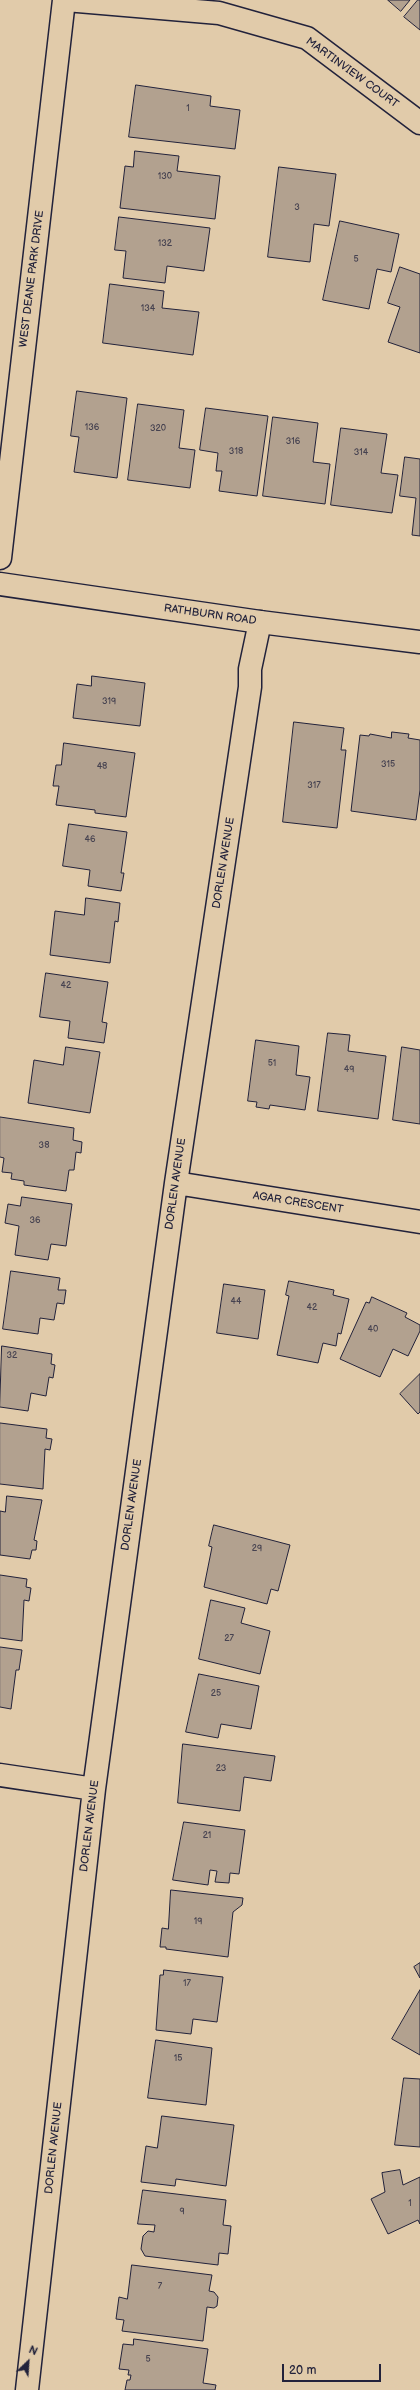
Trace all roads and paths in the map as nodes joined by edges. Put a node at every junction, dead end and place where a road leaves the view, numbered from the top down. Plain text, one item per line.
1 (65, 0) edge
2 (420, 123) edge
3 (0, 558) edge
4 (0, 584) edge
5 (260, 622) junction
6 (420, 642) edge
7 (176, 1183) junction
8 (420, 1222) edge
9 (0, 1775) edge
10 (94, 1789) junction
11 (26, 2390) edge

1 - 2 street, MARTINVIEW COURT
1 - 3 street, WEST DEANE PARK DRIVE
4 - 5 street, RATHBURN ROAD
5 - 6 street, RATHBURN ROAD
5 - 7 street, DORLEN AVENUE
7 - 8 street, AGAR CRESCENT
7 - 10 street, DORLEN AVENUE
9 - 10 street
10 - 11 street, DORLEN AVENUE

